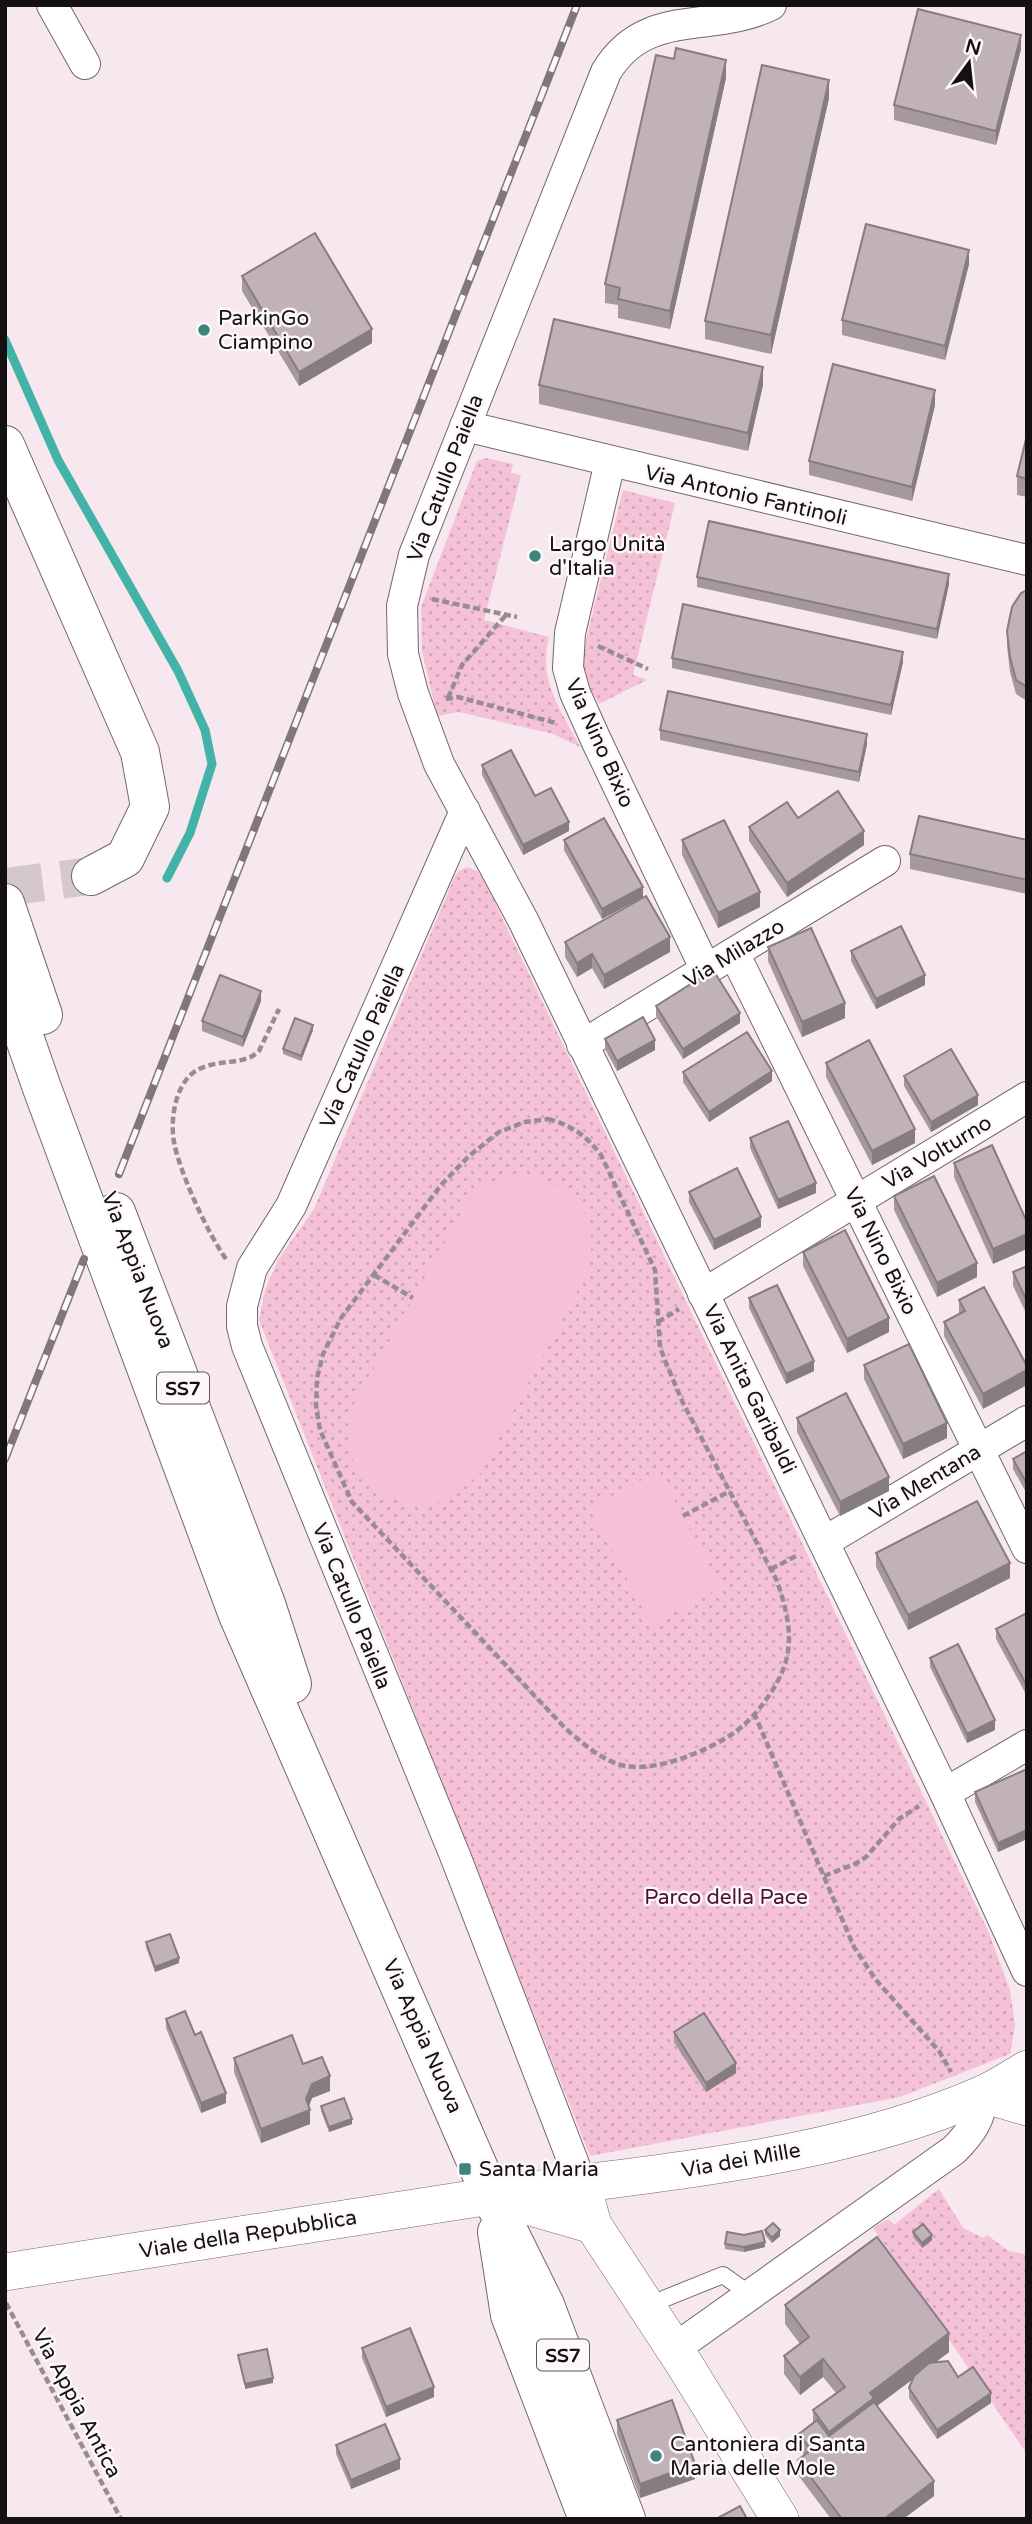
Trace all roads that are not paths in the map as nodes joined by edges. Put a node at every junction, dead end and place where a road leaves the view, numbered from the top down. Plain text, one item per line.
1 (52, 5) edge
2 (771, 5) edge
3 (85, 64) dead end
4 (465, 426) junction
5 (5, 445) edge
6 (610, 462) junction
7 (1027, 561) edge
8 (465, 811) junction
9 (885, 861) dead end
10 (91, 876) tunnel mouth
11 (5, 903) edge
12 (734, 953) junction
13 (706, 970) junction
14 (5, 982) edge
15 (582, 1045) junction
16 (1027, 1097) edge
17 (856, 1200) junction
18 (703, 1294) junction
19 (1027, 1421) edge
20 (978, 1450) junction
21 (824, 1542) junction
22 (1027, 1548) edge
23 (1027, 1745) edge
24 (945, 1793) junction
25 (353, 1876) junction
26 (1027, 1971) edge
27 (1027, 2069) edge
28 (974, 2097) junction
29 (1027, 2108) edge
30 (582, 2185) junction
31 (491, 2196) junction
32 (593, 2225) junction
33 (5, 2272) edge
34 (751, 2295) junction
35 (646, 2306) junction
36 (674, 2349) junction
37 (588, 2519) edge
38 (626, 2519) edge
39 (780, 2519) edge

1 - 3 street
2 - 4 street, Via Catullo Paiella
4 - 6 street, Via Antonio Fantinoli
4 - 8 street, Via Catullo Paiella
5 - 10 main road
6 - 7 street, Via Antonio Fantinoli
6 - 13 street, Via Nino Bixio
8 - 15 street, Via Anita Garibaldi
8 - 30 street, Via Catullo Paiella
9 - 12 street, Via Milazzo
11 - 25 main road, Via Appia Nuova / SS7
12 - 13 street, Via Milazzo
12 - 17 street, Via Nino Bixio
13 - 15 street, Via Milazzo
14 - 25 main road, Via Appia Nuova / SS7
15 - 18 street, Via Anita Garibaldi
16 - 17 street, Via Volturno
17 - 18 street, Via Volturno
17 - 20 street, Via Nino Bixio
18 - 21 street, Via Anita Garibaldi
19 - 20 street, Via Mentana
20 - 21 street, Via Mentana
20 - 22 street, Via Nino Bixio
21 - 24 street, Via Anita Garibaldi
23 - 24 street
24 - 26 street, Via Anita Garibaldi
25 - 31 main road, Via Appia Nuova / SS7
27 - 28 street, Via dei Mille
28 - 29 street
28 - 30 street, Via dei Mille
28 - 34 street
30 - 31 street, Via dei Mille
30 - 32 street
31 - 32 street
31 - 33 street, Viale della Repubblica
31 - 37 main road, Via Appia Nuova / SS7
31 - 38 main road, Via Appia Nuova / SS7
32 - 35 street
34 - 35 lane
34 - 36 street
35 - 36 street
36 - 39 street

